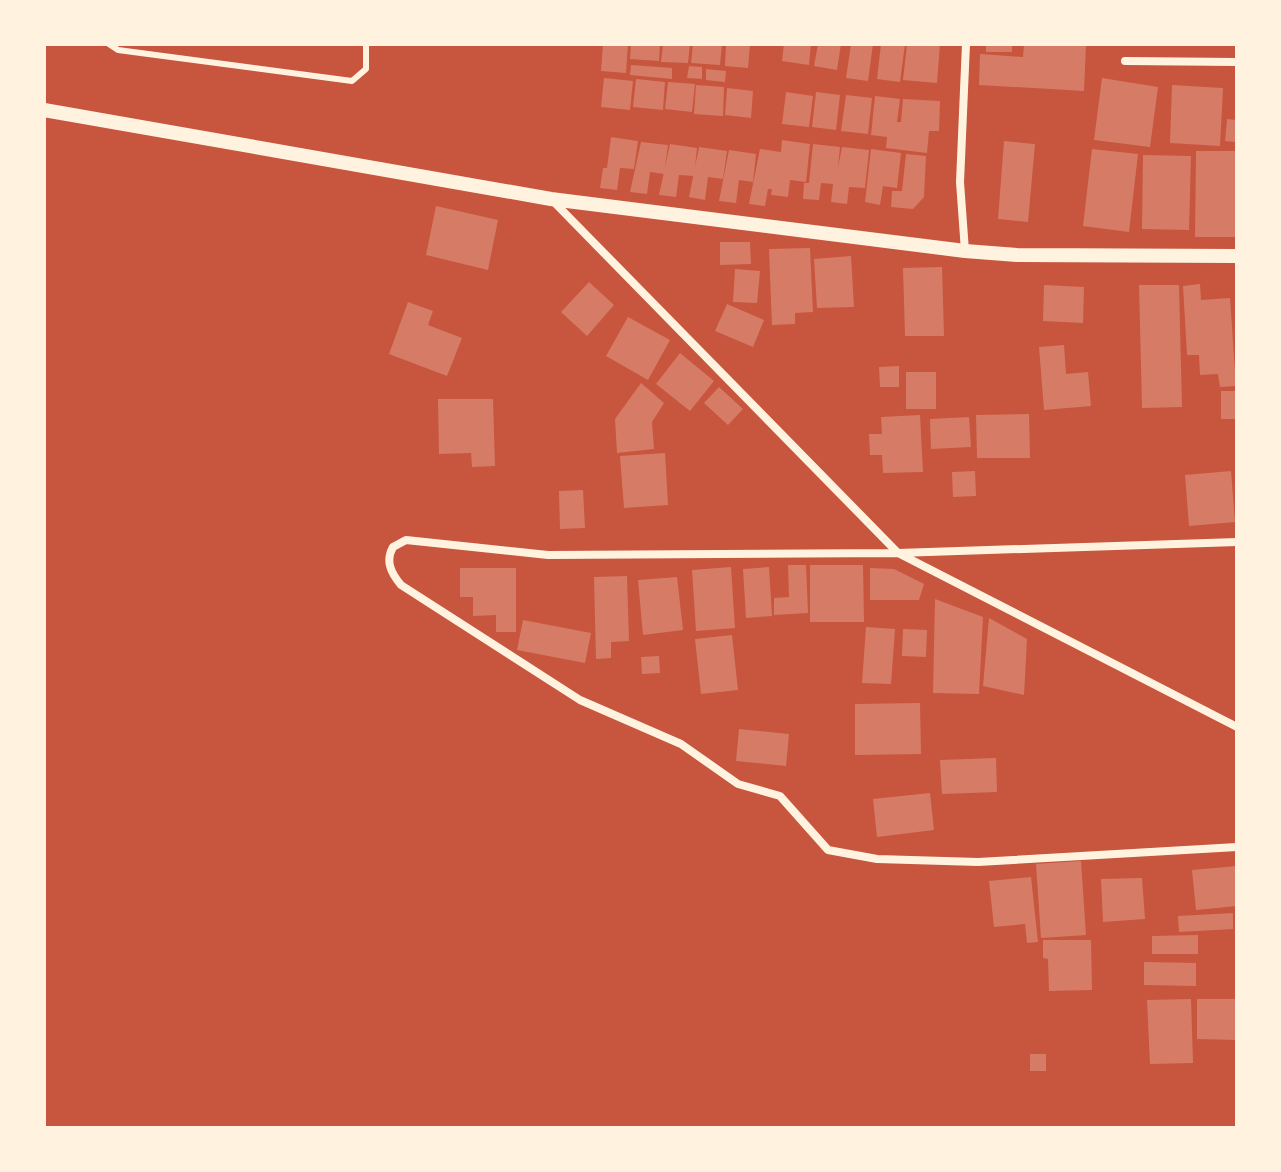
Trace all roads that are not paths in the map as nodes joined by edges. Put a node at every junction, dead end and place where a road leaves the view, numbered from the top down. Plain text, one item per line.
1 (109, 44) edge
2 (366, 44) edge
3 (966, 44) edge
4 (1125, 61) dead end
5 (1237, 62) edge
6 (44, 110) edge
7 (551, 199) junction
8 (965, 251) junction
9 (1237, 256) edge
10 (1237, 542) edge
11 (898, 553) junction
12 (1237, 727) edge
13 (1237, 847) edge

1 - 2 lane
3 - 8 street
4 - 5 street
6 - 7 street
7 - 8 street
7 - 11 street
8 - 9 street
10 - 11 street
11 - 12 street
11 - 13 street

